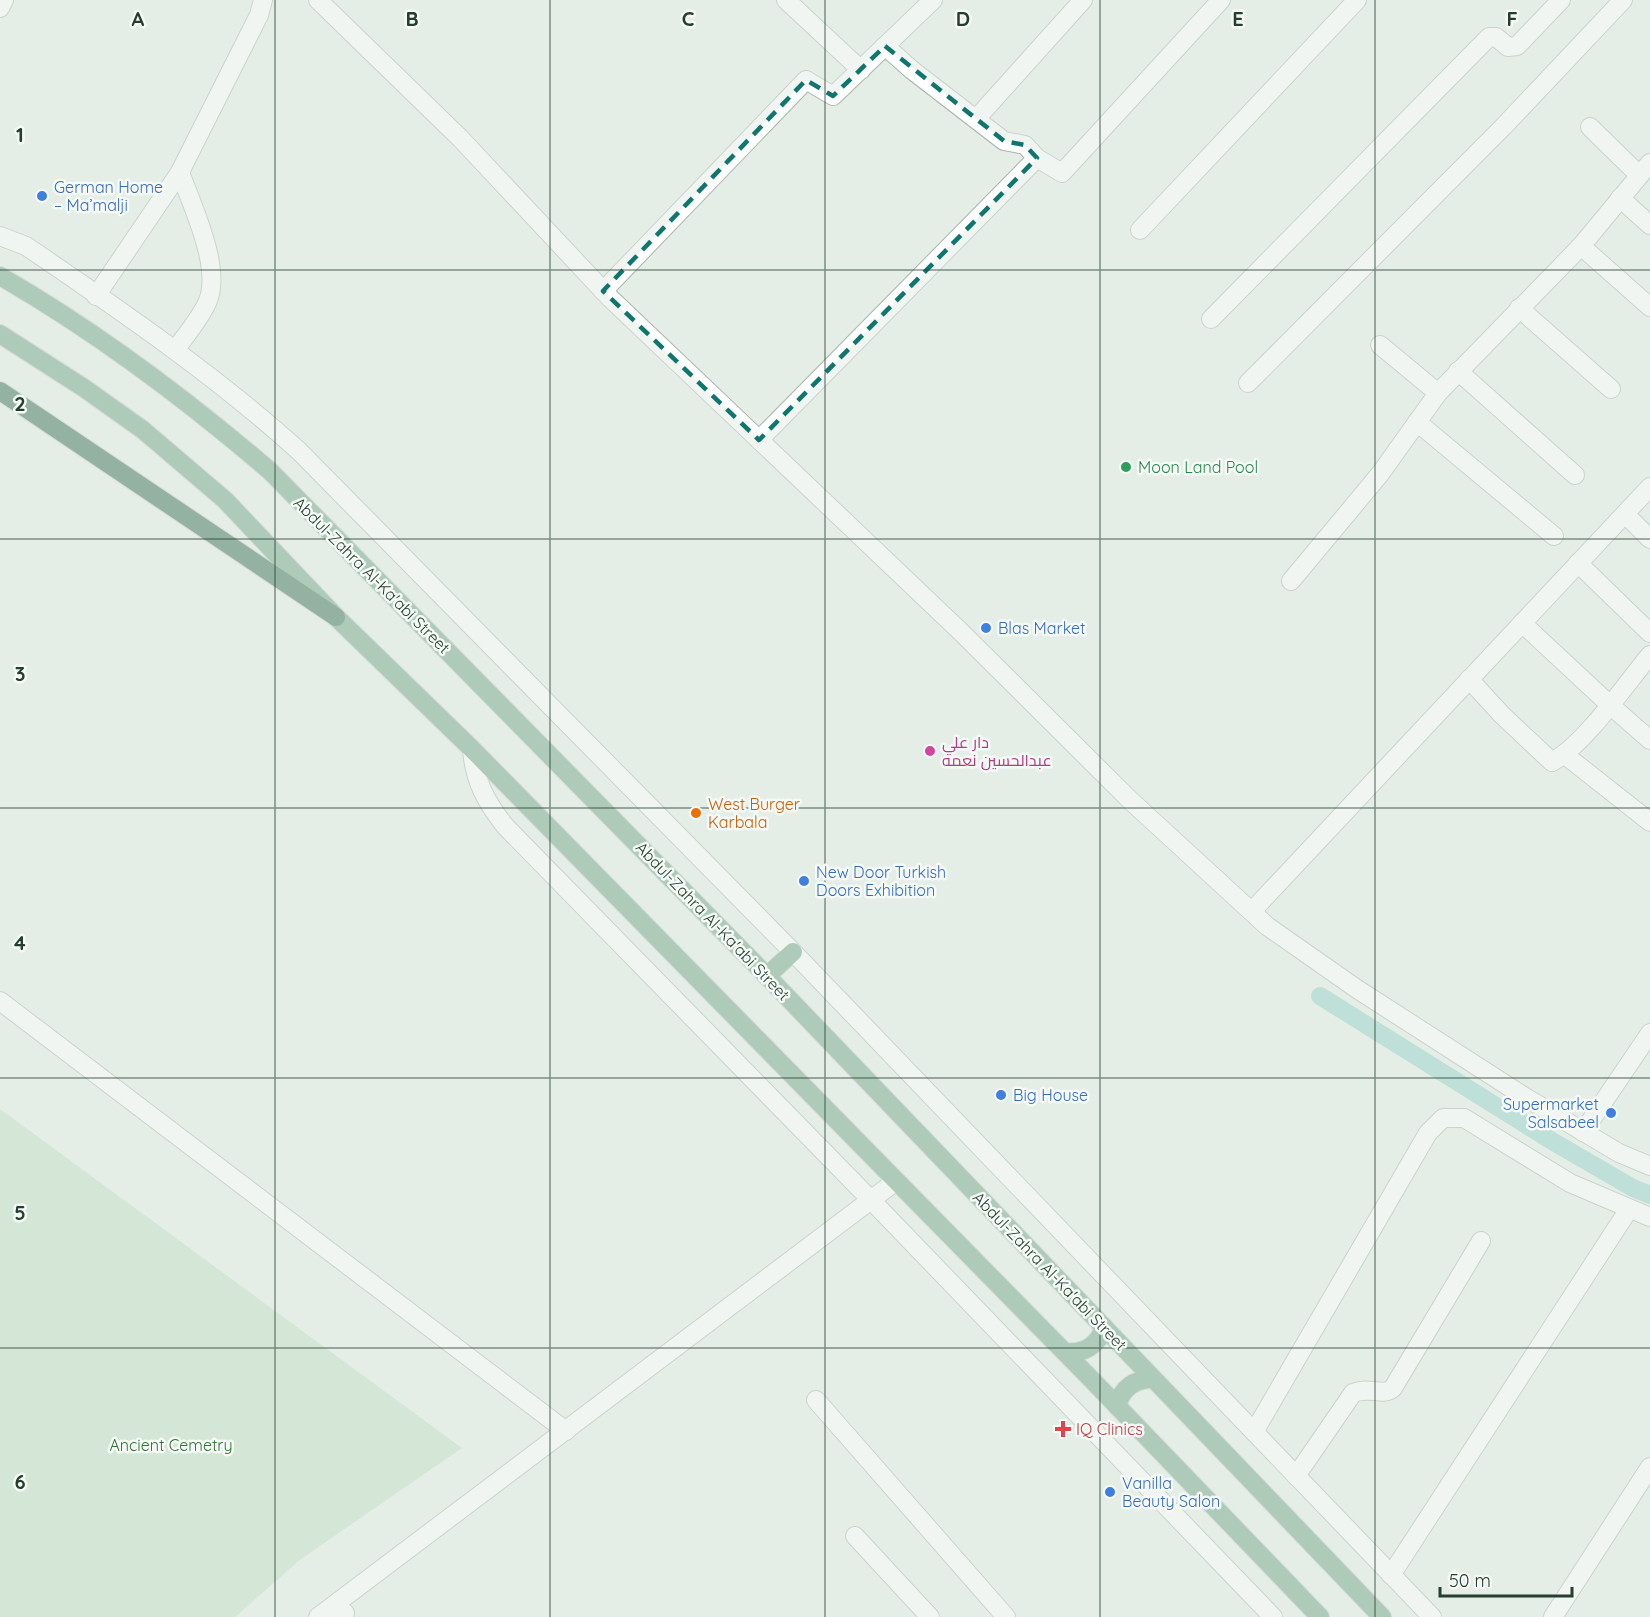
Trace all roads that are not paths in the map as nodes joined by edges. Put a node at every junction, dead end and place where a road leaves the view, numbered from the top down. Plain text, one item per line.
1 (4, 0) edge
2 (263, 0) edge
3 (318, 0) edge
4 (786, 0) edge
5 (933, 0) edge
6 (1083, 0) edge
7 (1221, 0) edge
8 (1356, 0) edge
9 (1561, 0) edge
10 (1623, 0) edge
11 (0, 8) edge
12 (885, 46) junction
13 (861, 70) junction
14 (976, 119) junction
15 (1590, 127) dead end
16 (1037, 158) junction
17 (1645, 169) edge
18 (180, 172) junction
19 (1620, 198) junction
20 (1650, 225) edge
21 (1140, 231) dead end
22 (0, 236) edge
23 (1581, 246) junction
24 (0, 276) edge
25 (603, 291) junction
26 (96, 296) junction
27 (1650, 307) edge
28 (1519, 308) junction
29 (1211, 319) dead end
30 (0, 334) edge
31 (1380, 345) dead end
32 (175, 350) junction
33 (1458, 371) junction
34 (1248, 382) dead end
35 (1611, 389) dead end
36 (0, 391) edge
37 (1438, 393) junction
38 (1417, 422) junction
39 (759, 440) junction
40 (1575, 475) dead end
41 (1650, 487) edge
42 (1624, 514) junction
43 (1554, 536) dead end
44 (1650, 539) edge
45 (1578, 563) junction
46 (1291, 581) dead end
47 (336, 617) junction
48 (1522, 623) junction
49 (1650, 633) edge
50 (1650, 655) edge
51 (1469, 679) junction
52 (1610, 705) junction
53 (1650, 740) edge
54 (472, 749) junction
55 (1565, 755) junction
56 (1650, 822) edge
57 (1251, 911) junction
58 (793, 952) junction
59 (767, 975) junction
60 (0, 1001) edge
61 (1650, 1033) edge
62 (1583, 1132) junction
63 (1650, 1166) edge
64 (896, 1181) junction
65 (872, 1200) junction
66 (1629, 1209) junction
67 (1650, 1217) edge
68 (1481, 1241) dead end
69 (1104, 1327) junction
70 (1065, 1352) junction
71 (1153, 1379) junction
72 (816, 1400) dead end
73 (1117, 1406) junction
74 (566, 1431) junction
75 (1254, 1432) junction
76 (1650, 1467) edge
77 (1296, 1476) junction
78 (855, 1536) dead end
79 (1391, 1575) junction
80 (343, 1613) edge
81 (318, 1617) edge
82 (930, 1617) edge
83 (1006, 1617) edge
84 (1273, 1617) edge
85 (1320, 1617) edge
86 (1382, 1617) edge
87 (1432, 1617) edge
88 (1553, 1617) edge

1 - 11 street
2 - 18 street
3 - 25 street
4 - 13 street
5 - 12 street
6 - 14 street
7 - 16 street
8 - 21 street
9 - 29 street
10 - 34 street
12 - 13 street
12 - 14 street
13 - 25 street
14 - 16 street
15 - 17 street
16 - 39 street
17 - 19 street
18 - 26 street
18 - 32 street
19 - 20 street
19 - 23 street
22 - 26 street
23 - 27 street
23 - 28 street
24 - 59 main road, Abdul-Zahra Al-Ka'abi Street
25 - 39 street
26 - 32 street
28 - 33 street
28 - 35 street
30 - 47 main road
31 - 37 street
32 - 58 street
33 - 37 street
33 - 40 street
36 - 47 highway
37 - 38 street
38 - 43 street
38 - 46 street
39 - 57 street
41 - 42 street
42 - 44 street
42 - 45 street
45 - 48 street
45 - 49 street
47 - 54 main road
48 - 51 street
48 - 52 street
50 - 52 street
51 - 55 street
51 - 57 street
52 - 53 street
52 - 55 street
54 - 64 main road
54 - 65 street
55 - 56 street
57 - 62 street
58 - 59 main road
58 - 75 street
59 - 69 main road, Abdul-Zahra Al-Ka'abi Street
60 - 74 street
61 - 62 street
62 - 63 street
64 - 65 street
64 - 70 main road
65 - 74 street
65 - 84 street
66 - 67 street
66 - 75 street
66 - 79 street
68 - 77 street
69 - 70 main road
69 - 71 main road, Abdul-Zahra Al-Ka'abi Street
70 - 73 main road
71 - 73 main road
71 - 86 main road, Abdul-Zahra Al-Ka'abi Street
72 - 83 street
73 - 85 main road
74 - 80 street
75 - 77 street
76 - 88 street
77 - 79 street
78 - 82 street
79 - 87 street
80 - 81 street

